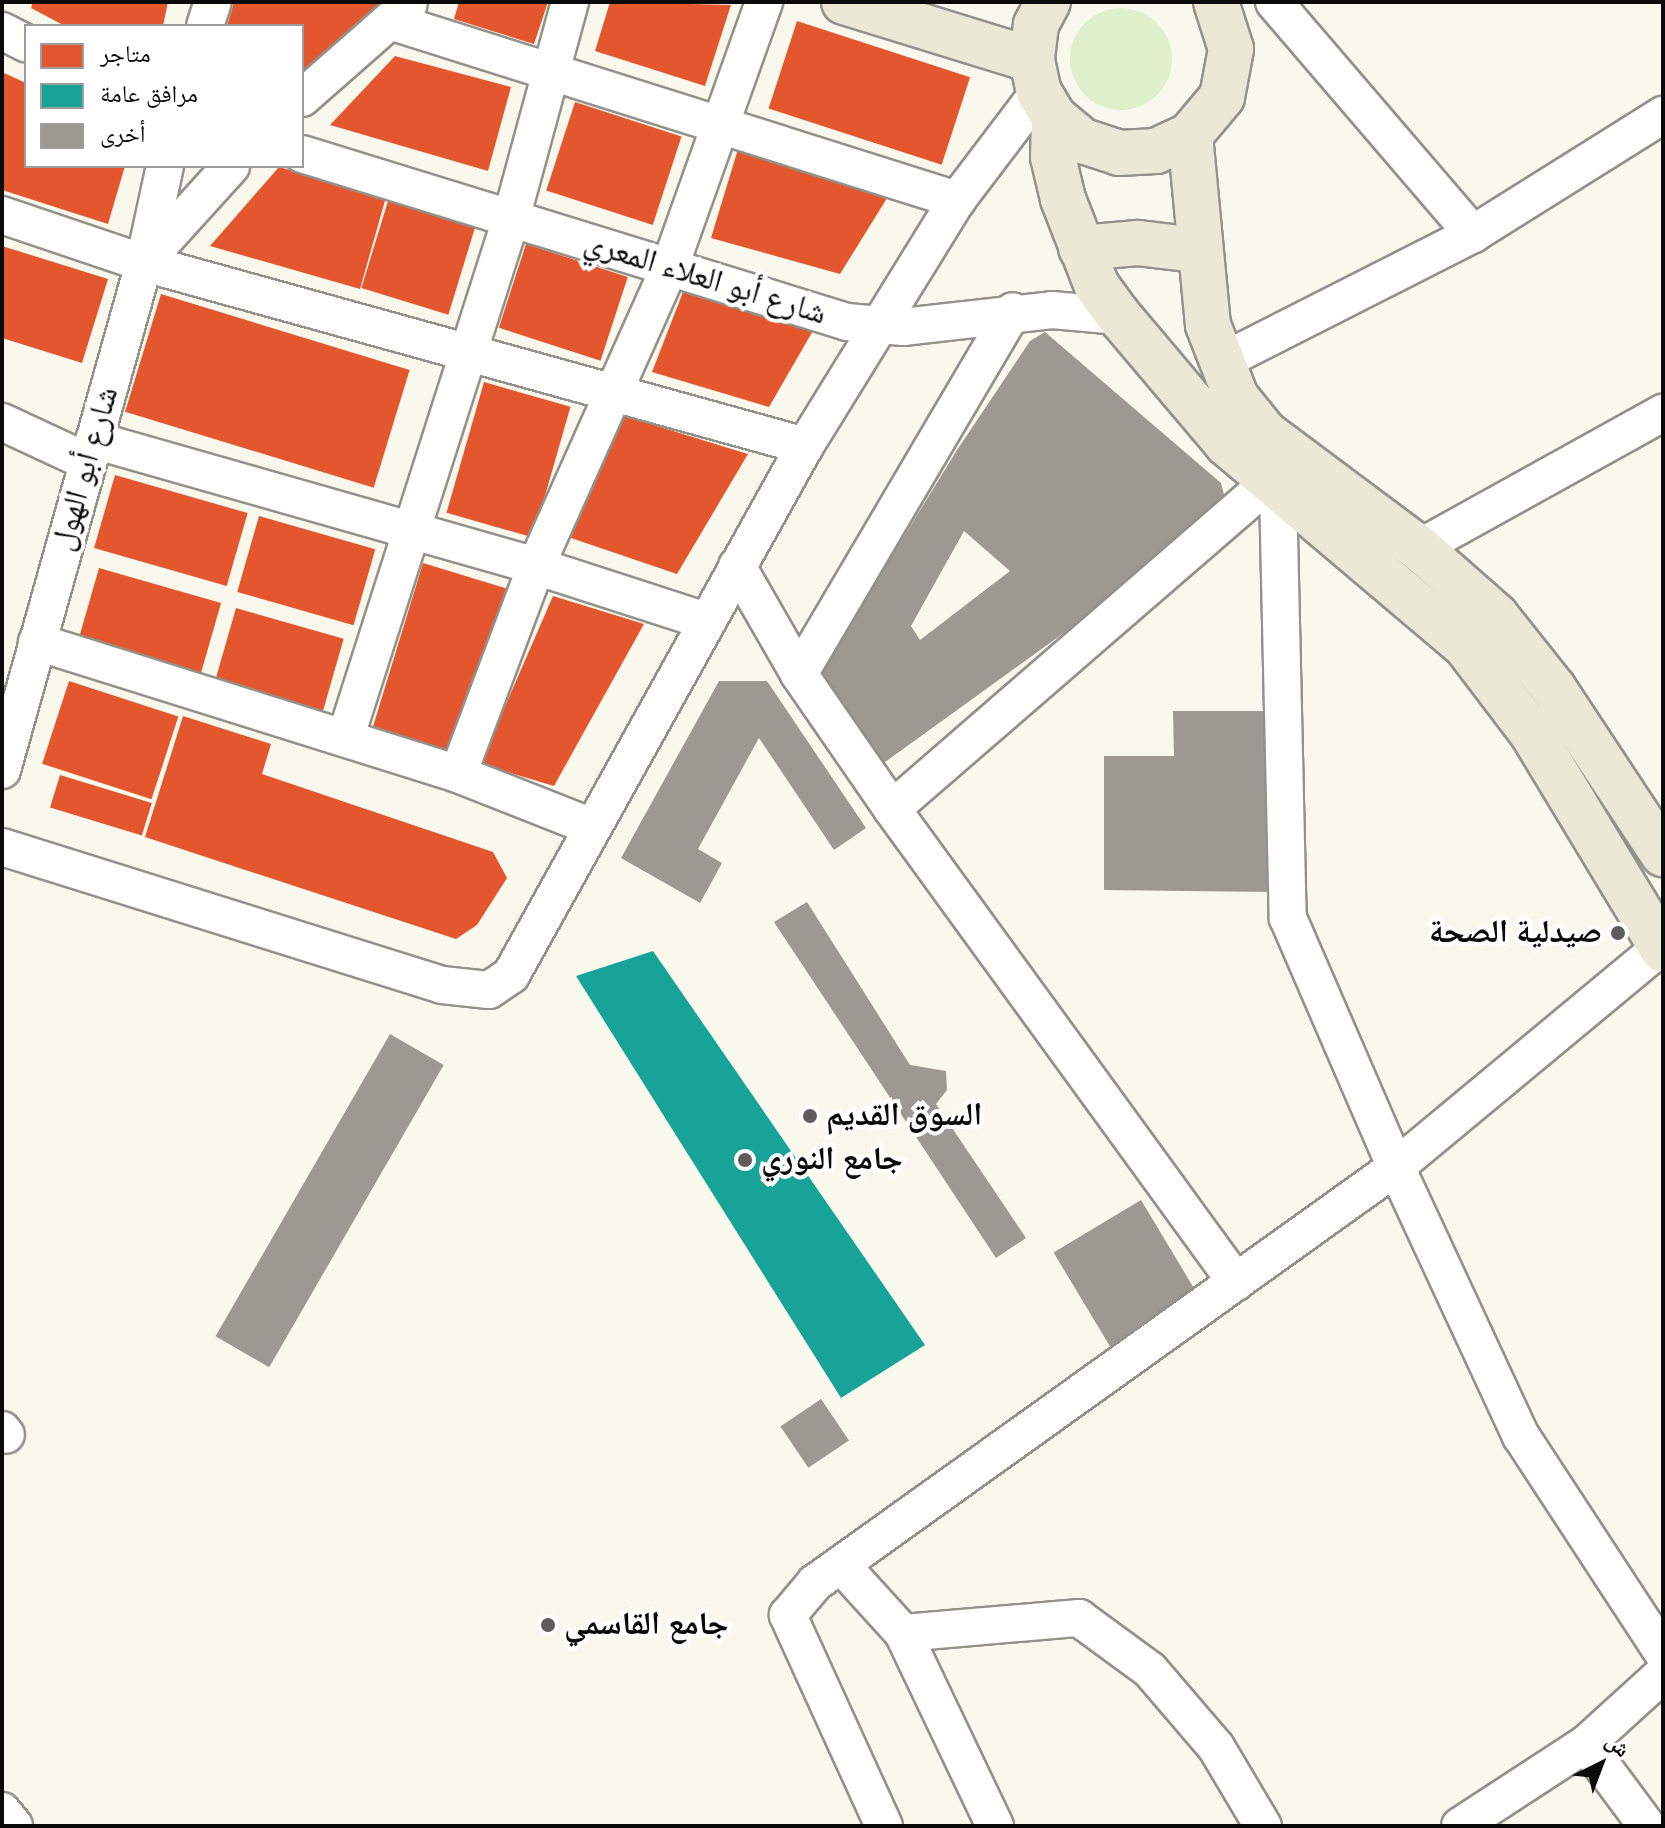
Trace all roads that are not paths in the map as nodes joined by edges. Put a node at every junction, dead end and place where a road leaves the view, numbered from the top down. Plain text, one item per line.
1 (213, 2) edge
2 (570, 2) edge
3 (764, 2) edge
4 (844, 2) edge
5 (1048, 2) edge
6 (1216, 2) edge
7 (1281, 4) edge
8 (401, 11) edge
9 (206, 24) edge
10 (2, 31) edge
11 (24, 42) edge
12 (552, 70) junction
13 (1042, 90) junction
14 (304, 96) edge
15 (1663, 115) edge
16 (720, 124) junction
17 (1190, 135) junction
18 (304, 155) edge
19 (165, 168) edge
20 (229, 168) edge
21 (957, 200) junction
22 (2, 215) edge
23 (511, 219) junction
24 (1473, 234) junction
25 (1081, 248) junction
26 (1197, 250) junction
27 (144, 263) junction
28 (669, 269) junction
29 (1013, 311) junction
30 (1119, 316) junction
31 (877, 327) junction
32 (466, 353) junction
33 (1219, 363) junction
34 (609, 392) junction
35 (1663, 413) edge
36 (2, 422) edge
37 (805, 446) junction
38 (91, 451) junction
39 (1273, 486) junction
40 (411, 530) junction
41 (1419, 548) junction
42 (536, 566) junction
43 (737, 566) junction
44 (706, 621) junction
45 (37, 642) junction
46 (799, 674) junction
47 (346, 736) junction
48 (2, 770) edge
49 (458, 774) junction
50 (892, 809) junction
51 (590, 826) junction
52 (2, 847) edge
53 (1663, 854) edge
54 (1662, 948) edge
55 (1396, 1167) junction
56 (1236, 1282) junction
57 (843, 1567) junction
58 (903, 1633) junction
59 (1663, 1653) edge
60 (1663, 1674) edge
61 (1586, 1744) junction
62 (2, 1811) edge
63 (14, 1826) edge
64 (884, 1826) edge
65 (995, 1826) edge
66 (1263, 1826) edge
67 (1460, 1826) edge
68 (1647, 1826) edge

1 - 9 street
2 - 12 street
3 - 16 street
4 - 13 main road
5 - 13 main road
6 - 17 main road
7 - 24 street
8 - 12 street
8 - 14 street
10 - 11 street
12 - 16 street
12 - 23 street
13 - 17 main road
13 - 21 street
13 - 25 main road
15 - 24 street
16 - 21 street
16 - 28 street
17 - 26 main road
18 - 23 street, شارع أبو العلاء المعري
19 - 27 street, شارع أبو الهول
20 - 27 street
21 - 31 street
22 - 27 street
23 - 28 street, شارع أبو العلاء المعري
23 - 32 street
24 - 33 street
25 - 26 main road
25 - 30 main road
26 - 33 main road
27 - 32 street
27 - 38 street, شارع أبو الهول
28 - 31 street, شارع أبو العلاء المعري
28 - 34 street
29 - 30 street, شارع أبو العلاء المعري
29 - 31 street, شارع أبو العلاء المعري
29 - 46 street
30 - 39 main road
31 - 37 street
32 - 34 street
32 - 40 street
33 - 41 main road
34 - 37 street
34 - 42 street
35 - 41 street
36 - 38 street
37 - 43 street
38 - 40 street
38 - 45 street, شارع أبو الهول
39 - 50 street
39 - 54 main road
39 - 55 street
40 - 42 street
40 - 47 street
41 - 53 main road
42 - 44 street
42 - 49 street
43 - 44 street
43 - 46 street
44 - 51 street
45 - 47 street
45 - 48 street, شارع أبو الهول
46 - 50 street
47 - 49 street
49 - 51 street
50 - 56 street
51 - 52 street
54 - 55 street
55 - 56 street
55 - 59 street
56 - 57 street
57 - 58 street
57 - 64 street
58 - 65 street
58 - 66 street
60 - 61 street
61 - 67 street
61 - 68 street
62 - 63 street

